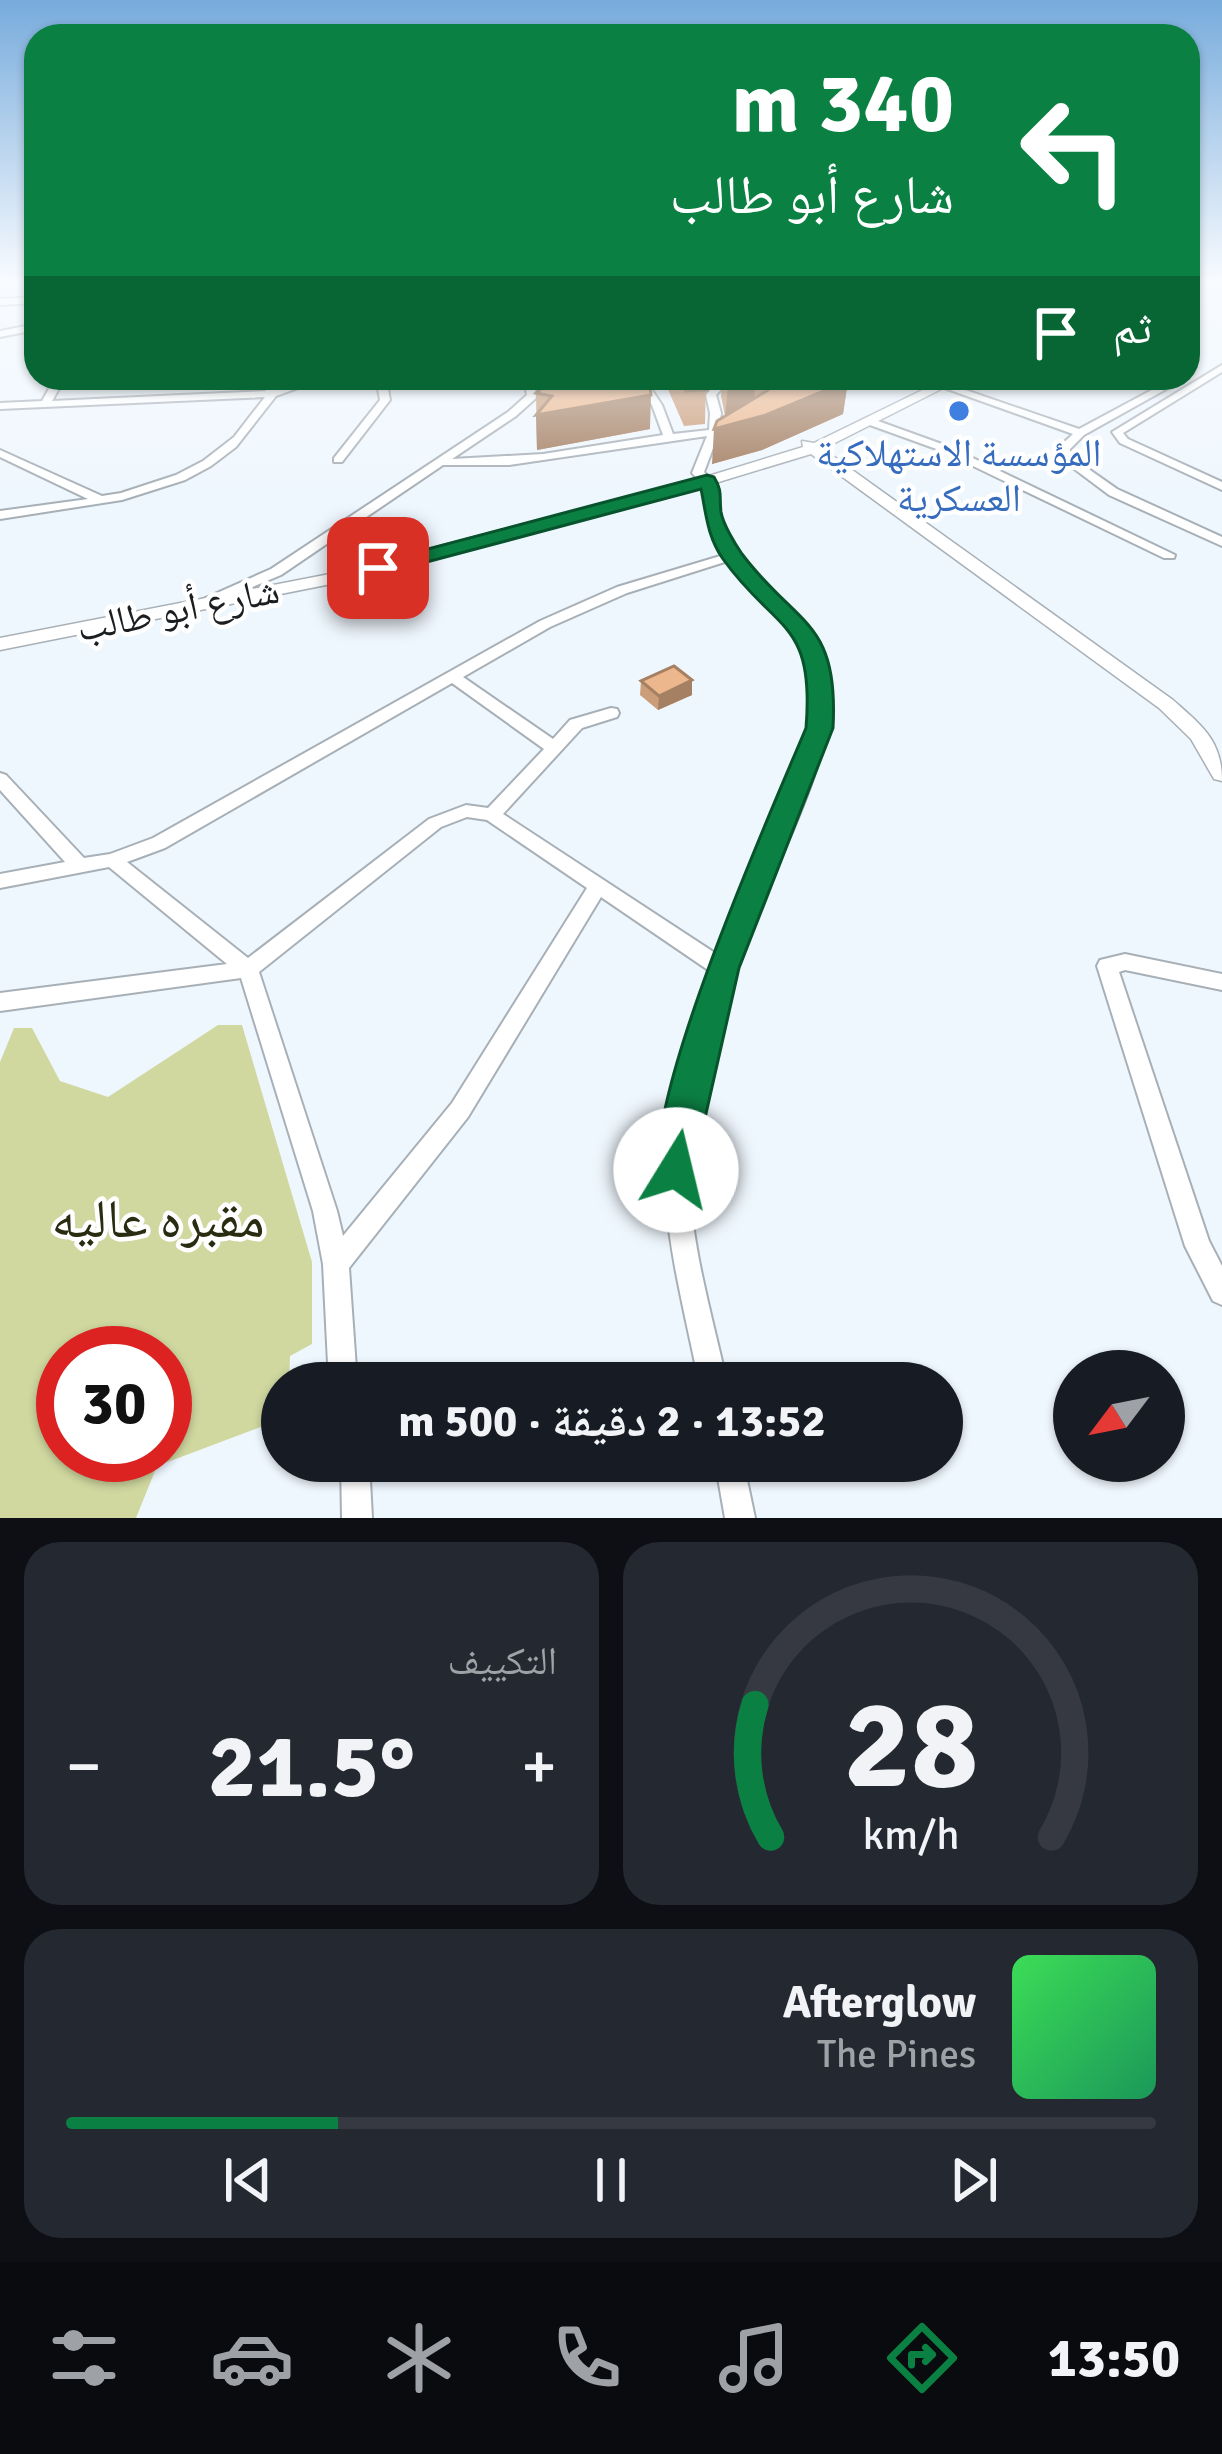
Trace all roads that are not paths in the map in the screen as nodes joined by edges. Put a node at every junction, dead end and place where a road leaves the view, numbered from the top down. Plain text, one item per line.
1 (53, 390) edge
2 (270, 390) edge
3 (284, 390) edge
4 (383, 390) edge
5 (531, 390) edge
6 (647, 390) edge
7 (715, 390) edge
8 (931, 390) edge
9 (955, 390) edge
10 (1159, 390) edge
11 (1186, 390) edge
12 (272, 394) junction
13 (45, 404) junction
14 (0, 406) edge
15 (872, 422) junction
16 (732, 428) edge
17 (710, 433) junction
18 (1080, 433) junction
19 (668, 435) junction
20 (815, 444) junction
21 (0, 453) edge
22 (857, 453) junction
23 (338, 460) dead end
24 (438, 461) junction
25 (25, 464) junction
26 (0, 468) edge
27 (707, 481) junction
28 (1222, 485) edge
29 (98, 500) junction
30 (0, 515) edge
31 (1222, 542) edge
32 (1169, 555) dead end
33 (732, 556) junction
34 (196, 606) junction
35 (0, 644) edge
36 (452, 676) junction
37 (611, 713) dead end
38 (1215, 740) edge
39 (554, 748) junction
40 (1222, 774) edge
41 (0, 779) edge
42 (493, 815) junction
43 (112, 860) junction
44 (81, 867) junction
45 (0, 881) edge
46 (597, 887) junction
47 (722, 968) junction
48 (248, 969) junction
49 (1222, 982) edge
50 (0, 1002) edge
51 (336, 1264) junction
52 (1222, 1292) edge
53 (342, 1362) edge
54 (709, 1362) edge
55 (356, 1482) edge
56 (733, 1482) edge
57 (357, 1518) edge
58 (740, 1518) edge

1 - 13 street
2 - 12 street
3 - 12 street
4 - 23 street
5 - 24 street
6 - 19 street
7 - 17 street
8 - 15 street, شارع أبو طالب
9 - 18 street
10 - 18 street
11 - 28 street
12 - 13 street
12 - 29 street
13 - 14 street
15 - 20 street, شارع أبو طالب
15 - 22 street
15 - 32 street
16 - 17 street
17 - 19 street
17 - 27 street
18 - 31 street
19 - 24 street
20 - 22 street
20 - 27 street, شارع أبو طالب
20 - 38 street
21 - 25 street
22 - 38 street
24 - 34 street
25 - 26 street
25 - 29 street
27 - 33 street
27 - 34 street, شارع أبو طالب
29 - 30 street
33 - 36 street
33 - 47 street
34 - 35 street, شارع أبو طالب
36 - 39 street
36 - 43 street
37 - 39 street
38 - 40 street
39 - 42 street
41 - 44 street
42 - 46 street
42 - 48 street
43 - 44 street
43 - 48 street
44 - 45 street
46 - 47 street
46 - 51 street
47 - 54 street
48 - 50 street
48 - 51 street
49 - 52 street
51 - 53 street
55 - 57 street
56 - 58 street

